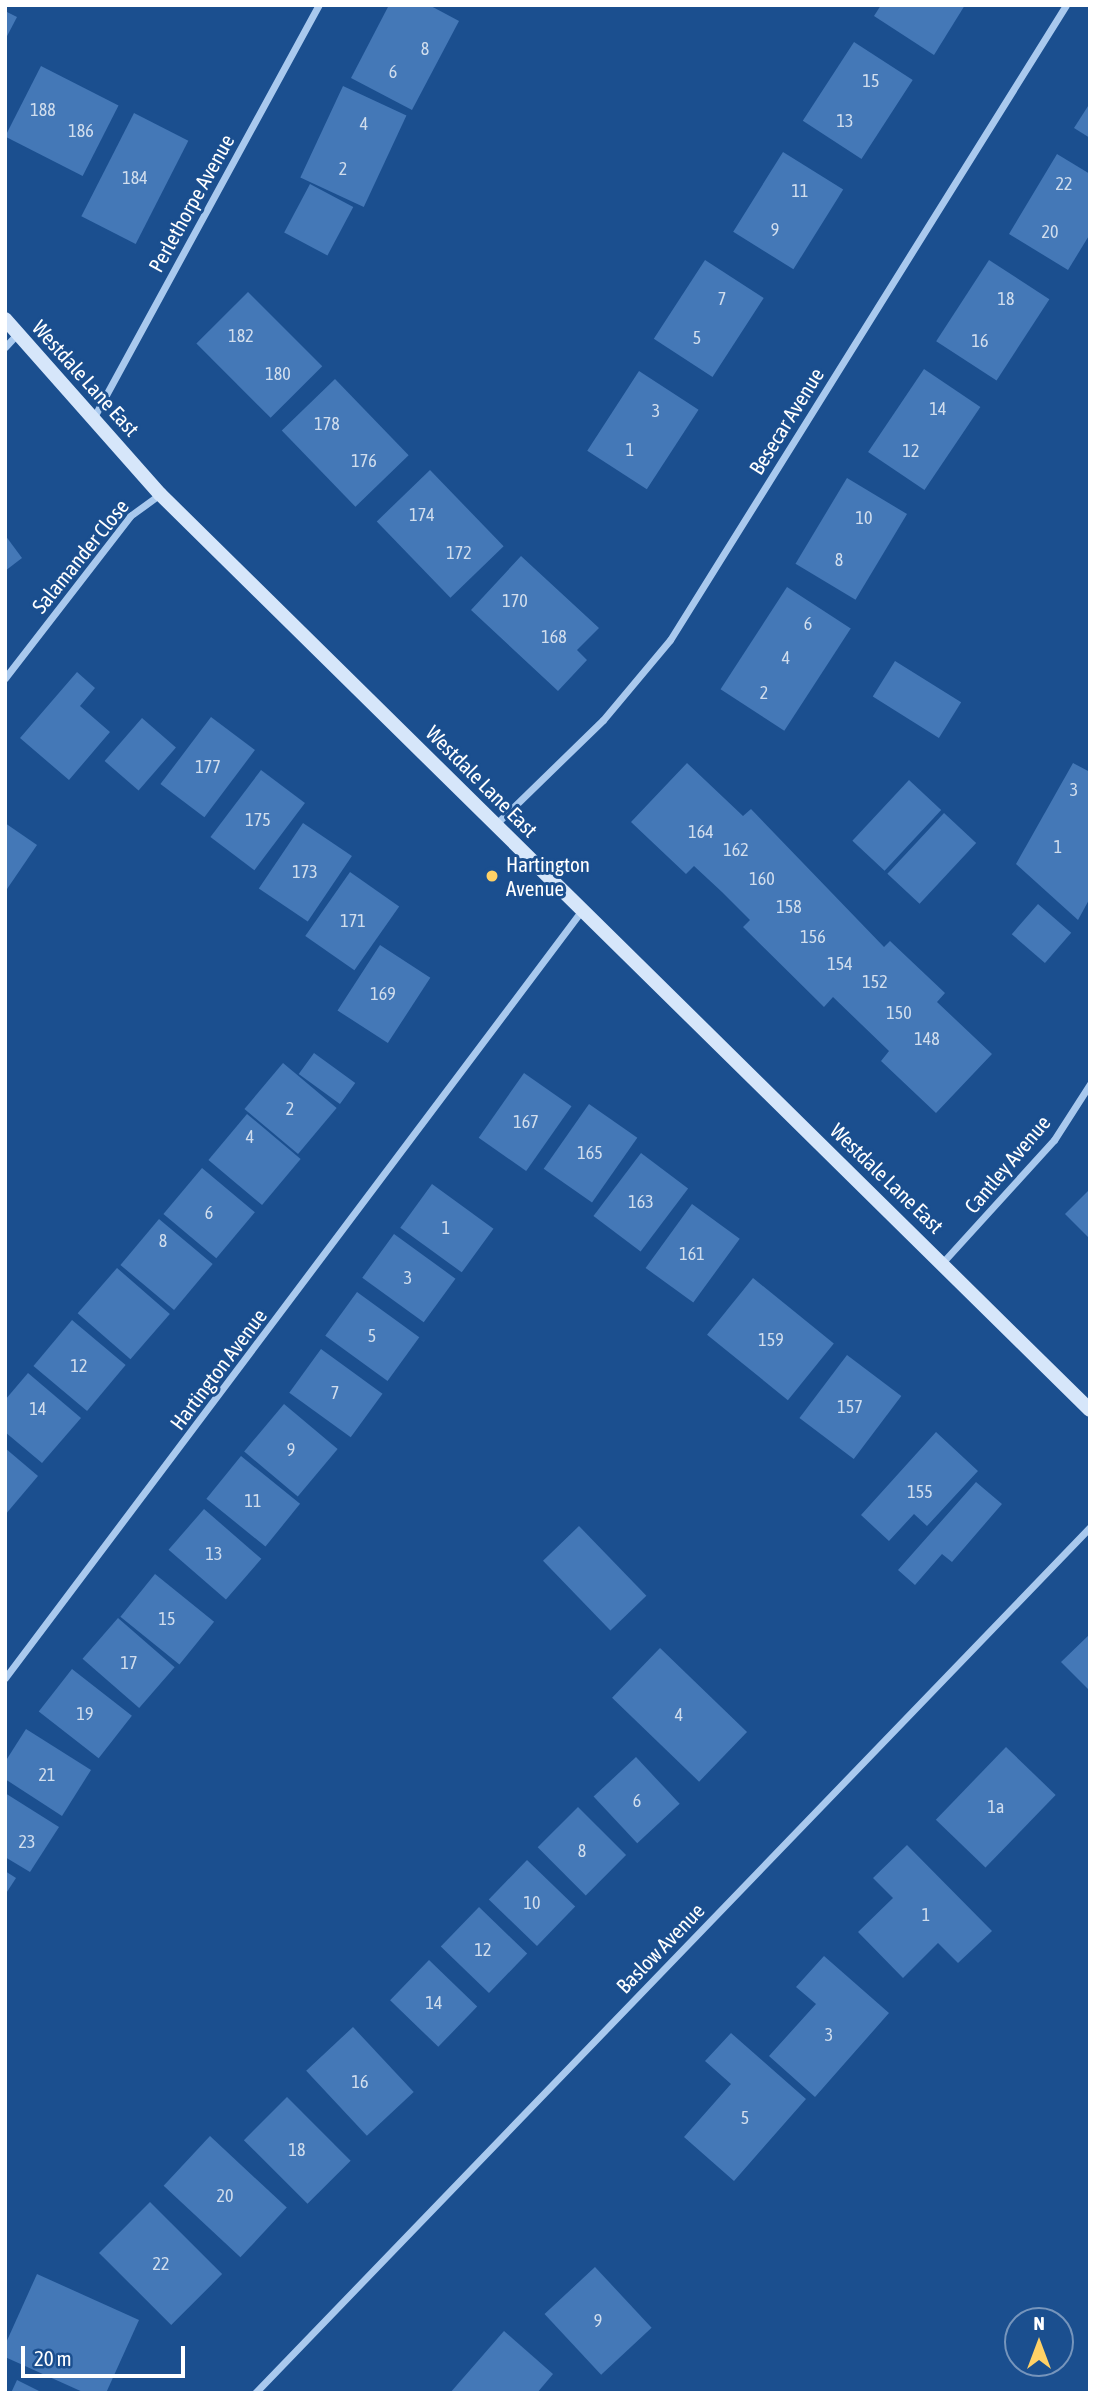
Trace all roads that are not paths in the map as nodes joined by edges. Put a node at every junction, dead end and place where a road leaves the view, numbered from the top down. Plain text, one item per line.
1 (319, 5) edge
2 (1066, 5) edge
3 (5, 319) edge
4 (18, 333) junction
5 (5, 347) edge
6 (94, 417) junction
7 (160, 494) junction
8 (5, 678) edge
9 (496, 824) junction
10 (582, 911) junction
11 (1090, 1084) edge
12 (943, 1262) junction
13 (1090, 1410) edge
14 (1090, 1527) edge
15 (5, 1678) edge
16 (255, 2393) edge

1 - 6 street, Perlethorpe Avenue
2 - 9 street, Besecar Avenue
3 - 4 street, Westdale Lane East
4 - 5 street
4 - 6 street, Westdale Lane East
6 - 7 street, Westdale Lane East
7 - 8 street, Salamander Close
7 - 9 street, Westdale Lane East
9 - 10 street, Westdale Lane East
10 - 12 street, Westdale Lane East
10 - 15 street, Hartington Avenue
11 - 12 street, Cantley Avenue
12 - 13 street, Westdale Lane East
14 - 16 street, Baslow Avenue

